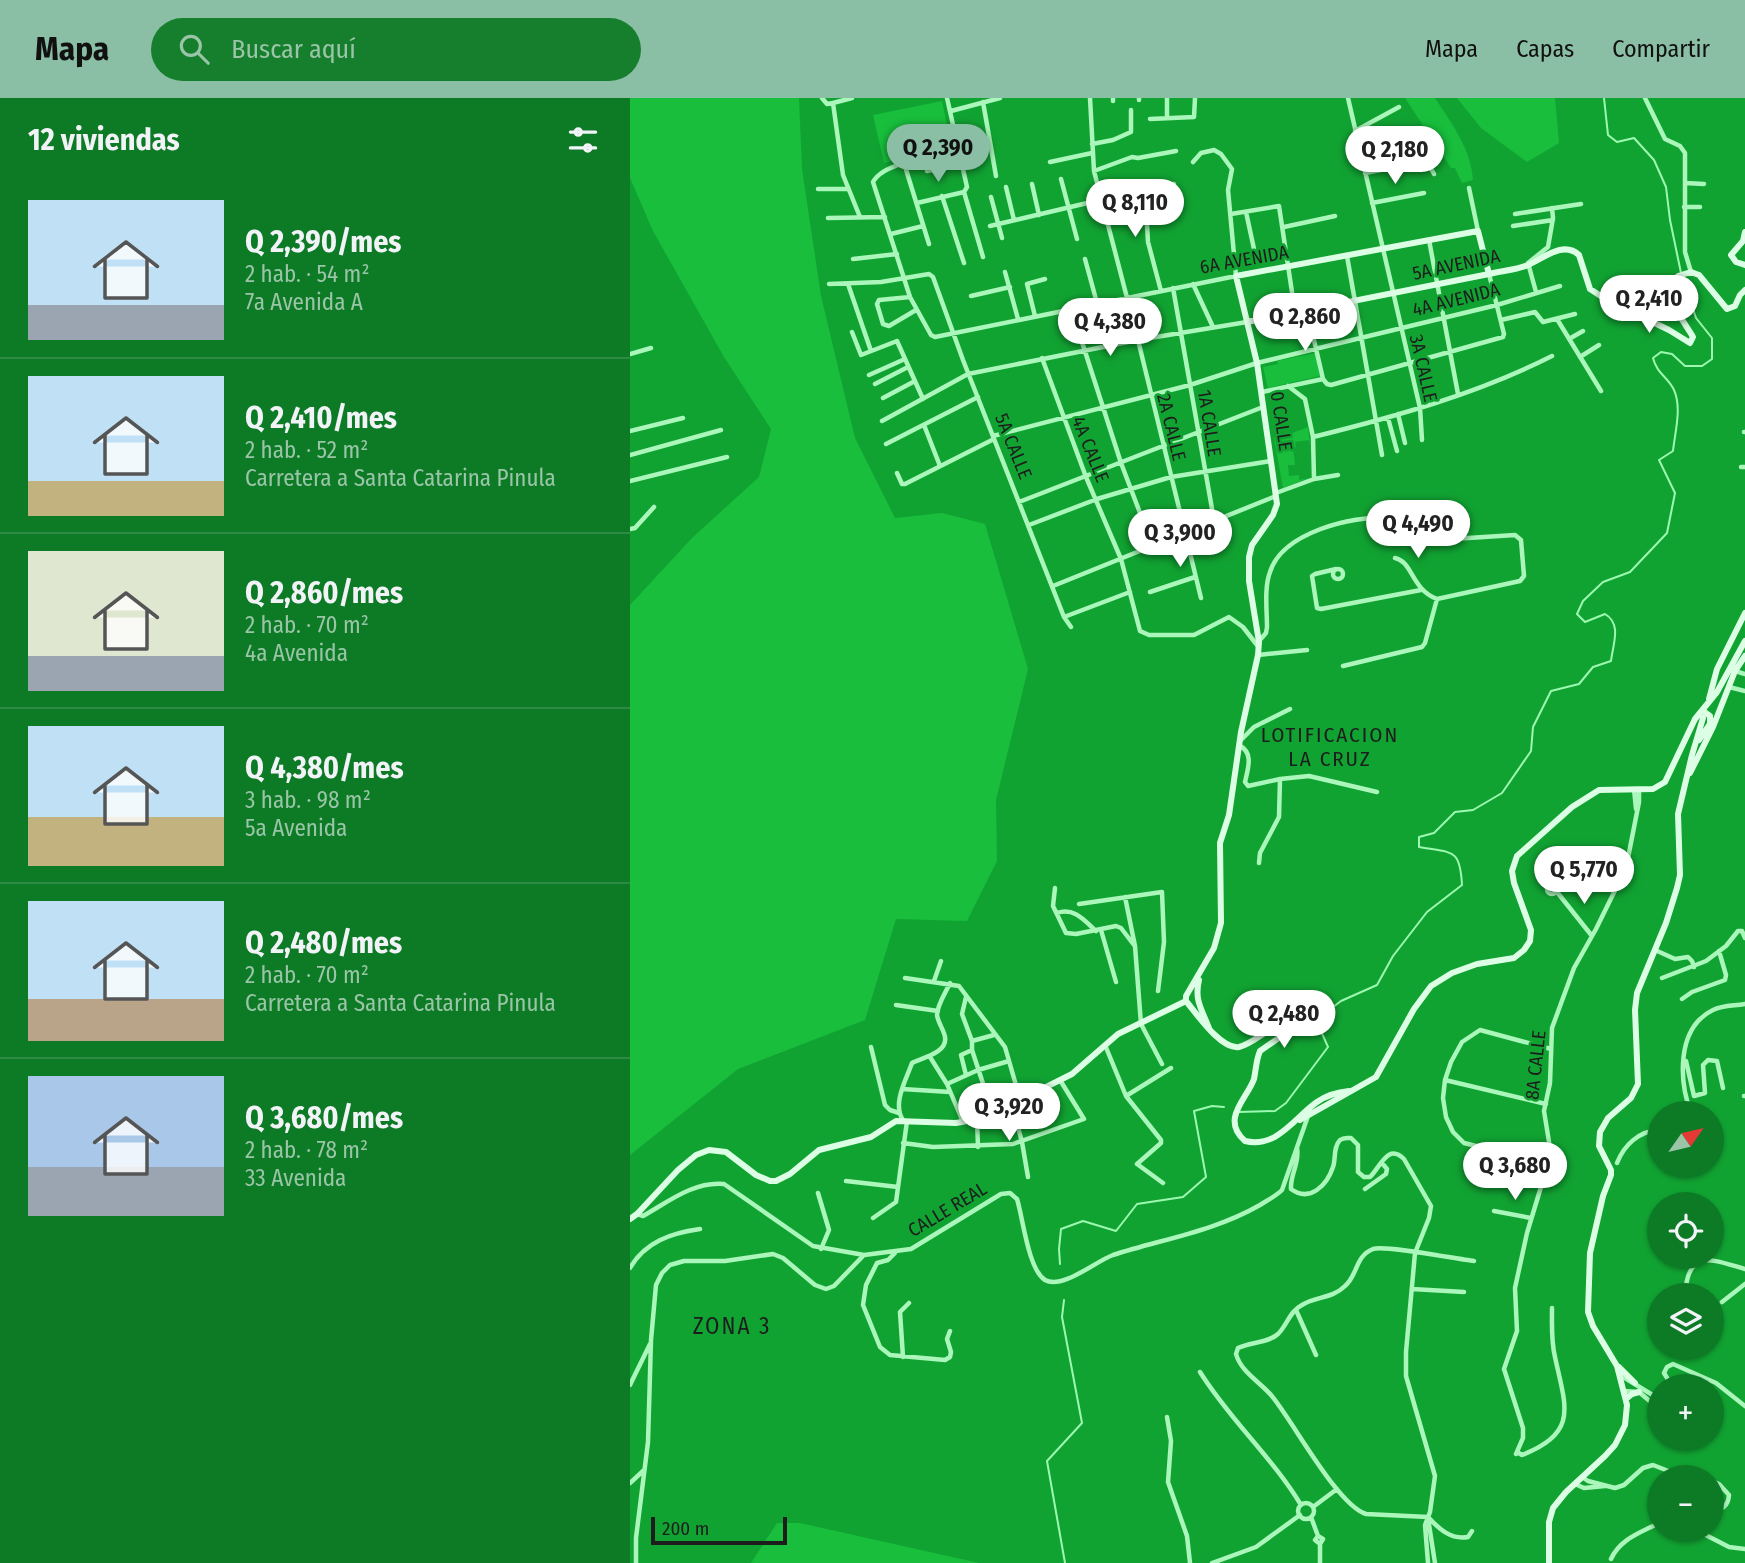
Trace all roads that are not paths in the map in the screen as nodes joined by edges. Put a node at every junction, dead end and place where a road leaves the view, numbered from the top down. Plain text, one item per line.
1 (822, 98) edge
2 (852, 98) edge
3 (947, 98) edge
4 (1000, 98) edge
5 (1090, 98) edge
6 (1167, 98) edge
7 (1195, 98) edge
8 (1645, 98) edge
9 (844, 99) edge
10 (1349, 99) edge
11 (983, 102) junction
12 (833, 103) junction
13 (1399, 107) dead end
14 (1131, 110) dead end
15 (951, 111) junction
16 (1167, 118) junction
17 (1150, 119) dead end
18 (1412, 130) dead end
19 (1355, 131) junction
20 (1092, 144) junction
21 (1176, 151) dead end
22 (1421, 151) dead end
23 (958, 153) junction
24 (1092, 153) junction
25 (1362, 160) junction
26 (1427, 161) junction
27 (1050, 162) dead end
28 (1194, 162) dead end
29 (904, 163) junction
30 (961, 164) junction
31 (927, 171) dead end
32 (1094, 171) junction
33 (1365, 173) junction
34 (1434, 174) dead end
35 (996, 176) dead end
36 (1061, 179) dead end
37 (1685, 183) junction
38 (1032, 184) dead end
39 (1174, 184) dead end
40 (1704, 184) dead end
41 (1006, 187) dead end
42 (818, 188) dead end
43 (1469, 188) dead end
44 (847, 189) junction
45 (964, 192) junction
46 (1424, 193) dead end
47 (942, 196) junction
48 (992, 197) dead end
49 (1100, 200) junction
50 (917, 202) junction
51 (1372, 203) junction
52 (1581, 204) dead end
53 (1684, 207) junction
54 (1700, 207) dead end
55 (1069, 208) junction
56 (1552, 208) junction
57 (1246, 212) junction
58 (1231, 214) junction
59 (1515, 214) dead end
60 (1039, 215) junction
61 (1335, 216) dead end
62 (860, 217) junction
63 (884, 217) junction
64 (828, 218) dead end
65 (1014, 220) junction
66 (1553, 220) junction
67 (999, 224) junction
68 (923, 226) junction
69 (990, 226) dead end
70 (1514, 226) dead end
71 (1284, 227) junction
72 (1478, 231) junction
73 (1745, 232) edge
74 (891, 234) junction
75 (1002, 238) dead end
76 (1077, 239) dead end
77 (1428, 239) junction
78 (929, 244) dead end
79 (1382, 248) junction
80 (1254, 249) dead end
81 (897, 254) junction
82 (1347, 255) junction
83 (983, 257) dead end
84 (853, 259) dead end
85 (1085, 259) dead end
86 (964, 263) dead end
87 (1528, 265) junction
88 (1745, 265) edge
89 (1288, 267) junction
90 (1005, 272) dead end
91 (1689, 273) junction
92 (1489, 274) junction
93 (1236, 276) junction
94 (904, 279) junction
95 (1045, 279) dead end
96 (829, 284) dead end
97 (848, 284) junction
98 (1193, 284) junction
99 (1437, 284) junction
100 (1560, 286) dead end
101 (1010, 287) junction
102 (1173, 288) junction
103 (1745, 290) edge
104 (1161, 291) junction
105 (1536, 292) junction
106 (1393, 293) junction
107 (971, 296) dead end
108 (910, 297) junction
109 (1126, 297) junction
110 (1354, 300) junction
111 (1097, 303) junction
112 (1497, 304) junction
113 (1071, 308) junction
114 (916, 310) junction
115 (1307, 310) junction
116 (1295, 312) junction
117 (1575, 314) dead end
118 (1035, 316) junction
119 (1444, 317) junction
120 (1018, 319) junction
121 (1557, 319) junction
122 (1500, 320) junction
123 (1247, 322) junction
124 (1213, 327) junction
125 (1401, 327) junction
126 (1583, 331) dead end
127 (852, 332) dead end
128 (953, 333) junction
129 (1179, 333) junction
130 (1361, 337) junction
131 (1569, 339) junction
132 (1138, 340) junction
133 (1599, 345) dead end
134 (651, 348) dead end
135 (1084, 350) junction
136 (1317, 350) junction
137 (871, 351) junction
138 (1451, 351) junction
139 (630, 354) edge
140 (1552, 356) dead end
141 (1580, 357) junction
142 (1042, 358) junction
143 (905, 359) junction
144 (1257, 363) junction
145 (1410, 363) junction
146 (908, 367) junction
147 (869, 374) dead end
148 (968, 374) junction
149 (1368, 375) junction
150 (915, 381) junction
151 (1325, 382) junction
152 (875, 384) dead end
153 (1190, 385) junction
154 (1288, 386) junction
155 (1601, 391) dead end
156 (1262, 392) junction
157 (1458, 394) junction
158 (1150, 396) junction
159 (978, 397) junction
160 (883, 398) dead end
161 (923, 399) junction
162 (1103, 407) junction
163 (1264, 407) junction
164 (1420, 408) junction
165 (1398, 414) junction
166 (1062, 417) junction
167 (683, 418) dead end
168 (1388, 418) junction
169 (882, 421) dead end
170 (1377, 421) junction
171 (924, 425) junction
172 (721, 430) dead end
173 (630, 431) edge
174 (1197, 433) junction
175 (994, 437) junction
176 (1313, 437) junction
177 (1422, 440) dead end
178 (1405, 443) dead end
179 (886, 444) dead end
180 (1163, 445) junction
181 (1397, 451) dead end
182 (630, 455) edge
183 (1382, 455) dead end
184 (727, 457) dead end
185 (1272, 461) junction
186 (1121, 463) junction
187 (940, 466) junction
188 (1204, 472) junction
189 (897, 473) dead end
190 (1338, 475) dead end
191 (1086, 477) junction
192 (1171, 477) junction
193 (1314, 479) junction
194 (630, 481) edge
195 (1131, 489) junction
196 (1276, 494) junction
197 (1097, 499) junction
198 (1019, 502) junction
199 (654, 507) dead end
200 (1214, 520) junction
201 (1029, 525) junction
202 (630, 529) edge
203 (1185, 533) junction
204 (1153, 547) junction
205 (1395, 558) dead end
206 (1121, 559) junction
207 (1336, 569) dead end
208 (1195, 577) junction
209 (1053, 586) junction
210 (1421, 590) junction
211 (1130, 592) junction
212 (1150, 592) dead end
213 (1201, 598) dead end
214 (1437, 599) junction
215 (1745, 614) edge
216 (1065, 617) junction
217 (1071, 627) dead end
218 (1745, 635) edge
219 (1745, 642) edge
220 (1259, 644) junction
221 (1307, 650) dead end
222 (1745, 650) edge
223 (1258, 655) junction
224 (1745, 656) edge
225 (1343, 666) dead end
226 (1736, 670) junction
227 (1745, 674) edge
228 (1721, 677) dead end
229 (1729, 687) junction
230 (1745, 691) edge
231 (1708, 701) junction
232 (1290, 709) dead end
233 (1704, 717) junction
234 (1239, 743) junction
235 (1280, 779) junction
236 (1686, 781) junction
237 (1636, 789) junction
238 (1377, 792) dead end
239 (1609, 858) dead end
240 (1259, 863) dead end
241 (1626, 868) junction
242 (1055, 888) dead end
243 (1557, 892) dead end
244 (1125, 897) junction
245 (1079, 904) dead end
246 (1057, 913) junction
247 (1099, 930) junction
248 (1592, 936) junction
249 (1745, 939) edge
250 (1135, 946) junction
251 (1655, 950) junction
252 (1719, 951) junction
253 (941, 961) dead end
254 (1694, 967) junction
255 (905, 978) dead end
256 (1662, 978) dead end
257 (934, 981) junction
258 (1116, 982) dead end
259 (950, 983) junction
260 (1158, 991) dead end
261 (967, 996) junction
262 (1191, 999) junction
263 (1682, 999) dead end
264 (1745, 1004) edge
265 (896, 1005) dead end
266 (938, 1011) junction
267 (1141, 1024) junction
268 (994, 1035) junction
269 (972, 1041) junction
270 (1105, 1044) junction
271 (871, 1047) dead end
272 (1551, 1049) junction
273 (972, 1050) junction
274 (1685, 1056) junction
275 (930, 1057) junction
276 (1009, 1061) junction
277 (1162, 1064) dead end
278 (1171, 1068) dead end
279 (978, 1070) junction
280 (966, 1075) junction
281 (1060, 1080) junction
282 (1446, 1080) junction
283 (947, 1084) junction
284 (1723, 1088) dead end
285 (902, 1089) junction
286 (950, 1091) junction
287 (1126, 1096) junction
288 (1020, 1099) junction
289 (1687, 1101) edge
290 (1011, 1104) junction
291 (1546, 1104) junction
292 (1315, 1106) junction
293 (993, 1114) junction
294 (1308, 1115) junction
295 (903, 1118) junction
296 (977, 1119) junction
297 (963, 1122) junction
298 (1296, 1122) junction
299 (1647, 1133) edge
300 (1022, 1142) junction
301 (903, 1143) junction
302 (978, 1147) junction
303 (1297, 1147) junction
304 (1382, 1163) junction
305 (1617, 1163) dead end
306 (1549, 1164) junction
307 (1028, 1177) dead end
308 (846, 1181) dead end
309 (1163, 1184) dead end
310 (898, 1187) junction
311 (1365, 1189) dead end
312 (818, 1193) dead end
313 (1494, 1211) dead end
314 (637, 1214) junction
315 (873, 1218) dead end
316 (1531, 1218) junction
317 (630, 1219) edge
318 (700, 1229) dead end
319 (821, 1249) junction
320 (896, 1253) junction
321 (1415, 1253) junction
322 (863, 1255) junction
323 (1474, 1261) dead end
324 (630, 1268) edge
325 (1745, 1269) edge
326 (1687, 1283) edge
327 (1745, 1284) edge
328 (1412, 1289) junction
329 (1464, 1292) dead end
330 (1724, 1300) edge
331 (909, 1303) dead end
332 (1552, 1308) dead end
333 (1296, 1309) junction
334 (950, 1331) dead end
335 (652, 1340) junction
336 (1316, 1355) dead end
337 (903, 1357) junction
338 (1617, 1366) junction
339 (1200, 1372) dead end
340 (1665, 1374) edge
341 (1696, 1374) edge
342 (1620, 1375) junction
343 (1635, 1383) junction
344 (630, 1385) edge
345 (1724, 1389) edge
346 (1624, 1391) junction
347 (1647, 1391) edge
348 (1639, 1392) junction
349 (1626, 1399) junction
350 (1647, 1399) edge
351 (1745, 1406) edge
352 (1167, 1416) dead end
353 (1647, 1467) edge
354 (644, 1470) junction
355 (1583, 1477) junction
356 (630, 1483) edge
357 (1575, 1483) junction
358 (1605, 1486) junction
359 (1337, 1489) junction
360 (1724, 1490) edge
361 (1301, 1505) junction
362 (1313, 1507) junction
363 (1724, 1507) edge
364 (1300, 1515) junction
365 (1311, 1517) junction
366 (1428, 1517) junction
367 (1647, 1529) edge
368 (1472, 1531) dead end
369 (1719, 1542) edge
370 (1745, 1549) edge
371 (1611, 1559) dead end
372 (636, 1563) edge
373 (1189, 1563) edge
374 (1212, 1563) edge
375 (1320, 1563) edge
376 (1428, 1563) edge
377 (1435, 1563) edge
378 (1549, 1563) edge

1 - 12 street
2 - 9 street
3 - 15 street
4 - 11 street
5 - 20 street, 2A CALLE
6 - 16 street
7 - 16 street
8 - 37 street
9 - 12 street
10 - 19 street, 3A CALLE
11 - 15 street
11 - 35 street
12 - 44 street
13 - 19 street
14 - 20 street
15 - 23 street
16 - 17 street
18 - 25 street
19 - 25 street, 3A CALLE
20 - 24 street, 2A CALLE
21 - 32 street
22 - 26 street
23 - 29 street
23 - 30 street
24 - 27 street
24 - 32 street, 2A CALLE
25 - 33 street, 3A CALLE
26 - 33 street
26 - 34 street
28 - 58 street, 0 CALLE
29 - 50 street
29 - 63 street
30 - 31 street
30 - 45 street
32 - 49 street, 2A CALLE
33 - 51 street, 3A CALLE
36 - 55 street
37 - 40 street
37 - 53 street
38 - 60 street
39 - 104 street
41 - 65 street
42 - 44 street
43 - 72 street
44 - 62 street
45 - 47 street
45 - 83 street
46 - 51 street
47 - 50 street
47 - 86 street
48 - 67 street
49 - 55 street
49 - 109 street, 2A CALLE
50 - 68 street
51 - 79 street, 3A CALLE
52 - 56 street
53 - 54 street
53 - 91 street
55 - 60 street
55 - 76 street
56 - 59 street
56 - 66 street
57 - 58 street
57 - 71 street
57 - 80 street
58 - 93 street, 0 CALLE
60 - 65 street
61 - 71 street
62 - 63 street
62 - 64 street
63 - 74 street
65 - 67 street
66 - 70 street
66 - 87 street
67 - 69 street
67 - 75 street
68 - 74 street
68 - 78 street
71 - 89 street
72 - 77 main road, 6A AVENIDA
72 - 92 main road
73 - 88 main road
74 - 81 street
77 - 79 main road, 6A AVENIDA
77 - 99 street
79 - 82 main road, 6A AVENIDA
79 - 106 street, 3A CALLE
81 - 84 street
81 - 94 street
82 - 89 main road, 6A AVENIDA
82 - 110 street
85 - 111 street
87 - 91 main road, 5A AVENIDA
87 - 92 main road, 5A AVENIDA
87 - 105 street
89 - 93 main road, 6A AVENIDA
89 - 116 street
90 - 101 street
91 - 103 main road
92 - 99 main road, 5A AVENIDA
92 - 112 street
93 - 98 street, 6A AVENIDA
93 - 123 main road, 0 CALLE
94 - 97 street
94 - 108 street
94 - 128 street, 5A CALLE
95 - 118 street
96 - 97 street
97 - 137 street
98 - 102 street, 6A AVENIDA
98 - 124 street
99 - 106 main road, 5A AVENIDA
99 - 119 street
100 - 105 street, 4A AVENIDA
101 - 107 street
101 - 120 street
102 - 104 street, 6A AVENIDA
102 - 129 street, 1A CALLE
104 - 109 street, 6A AVENIDA
105 - 112 street, 4A AVENIDA
106 - 110 main road, 5A AVENIDA
106 - 125 street, 3A CALLE
108 - 114 street
108 - 114 street
109 - 111 street, 6A AVENIDA
109 - 132 street, 2A CALLE
110 - 115 main road, 5A AVENIDA
110 - 130 street
111 - 113 street, 6A AVENIDA
112 - 119 street, 4A AVENIDA
112 - 122 street
113 - 118 street, 6A AVENIDA
113 - 135 street
114 - 128 street, 6A AVENIDA
115 - 116 main road, 5A AVENIDA
115 - 136 street
116 - 123 main road, 5A AVENIDA
117 - 121 street
118 - 120 street, 6A AVENIDA
119 - 125 street, 4A AVENIDA
119 - 138 street
120 - 128 street, 6A AVENIDA
121 - 122 street
121 - 131 street
122 - 138 street
123 - 124 street, 5A AVENIDA
123 - 144 main road, 0 CALLE
124 - 129 street, 5A AVENIDA
125 - 130 street, 4A AVENIDA
125 - 145 street, 3A CALLE
126 - 131 street
127 - 137 street
128 - 148 street, 5A CALLE
129 - 132 street, 5A AVENIDA
129 - 153 street, 1A CALLE
130 - 136 street, 4A AVENIDA
130 - 149 street
131 - 141 street
132 - 135 street, 5A AVENIDA
132 - 158 street, 2A CALLE
133 - 141 street
134 - 139 street
135 - 142 street, 5A AVENIDA
135 - 162 street
136 - 144 street, 4A AVENIDA
136 - 151 street
137 - 143 street
138 - 145 street
138 - 157 street
140 - 157 street
141 - 155 street
142 - 148 street, 5A AVENIDA
142 - 166 street, 4A CALLE
143 - 146 street
143 - 147 street
144 - 153 street, 4A AVENIDA
144 - 156 main road, 0 CALLE
145 - 149 street
145 - 164 street, 3A CALLE
146 - 150 street
146 - 152 street
148 - 159 street, 5A CALLE
148 - 161 street, 5A AVENIDA
149 - 151 street
149 - 170 street
150 - 160 street
150 - 161 street
151 - 154 street
153 - 158 street, 4A AVENIDA
153 - 174 street, 1A CALLE
154 - 156 street
154 - 176 street
156 - 163 main road, 0 CALLE
157 - 164 street
158 - 162 street, 4A AVENIDA
158 - 180 street, 2A CALLE
159 - 171 street
159 - 175 street, 5A CALLE
161 - 169 street, 5A AVENIDA
162 - 166 street, 4A AVENIDA
162 - 186 street
163 - 174 street
163 - 185 main road, 0 CALLE
164 - 165 street
164 - 177 street, 3A CALLE
165 - 168 street
165 - 178 street
166 - 175 street, 4A AVENIDA
166 - 191 street, 4A CALLE
167 - 173 street
168 - 170 street
168 - 181 street
170 - 176 street
170 - 183 street
171 - 179 street
171 - 187 street
172 - 182 street
174 - 180 street
174 - 188 street, 1A CALLE
175 - 187 street, 4A AVENIDA
175 - 198 street, 5A CALLE
176 - 193 street
180 - 186 street
180 - 192 street, 2A CALLE
184 - 194 street
185 - 188 street
185 - 196 main road, 0 CALLE
186 - 191 street
186 - 195 street
187 - 189 street, 4A AVENIDA
188 - 192 street
188 - 200 street, 1A CALLE
190 - 193 street
191 - 197 street, 4A CALLE
191 - 198 street
192 - 195 street
192 - 203 street, 2A CALLE
193 - 196 street
195 - 197 street
195 - 204 street
196 - 200 street
196 - 220 main road, 0 CALLE
197 - 201 street
197 - 206 street, 4A CALLE
198 - 201 street, 5A CALLE
199 - 202 street
200 - 203 street
201 - 209 street, 5A CALLE
203 - 204 street
203 - 208 street, 2A CALLE
204 - 206 street
205 - 210 street
206 - 209 street
206 - 211 street, 4A CALLE
207 - 210 street
208 - 212 street
208 - 213 street, 2A CALLE
209 - 216 street, 5A CALLE
210 - 214 street
211 - 216 street
211 - 220 street, 4A CALLE
214 - 220 street
214 - 225 street
215 - 231 main road
216 - 217 street, 5A CALLE
218 - 228 main road
219 - 231 main road
220 - 223 main road, 0 CALLE
221 - 223 street
222 - 226 main road
223 - 234 main road, 0 CALLE
224 - 226 main road
226 - 227 street
226 - 229 main road
229 - 230 street
229 - 236 main road
231 - 233 main road
232 - 234 street
233 - 236 main road
233 - 237 main road
234 - 235 street
234 - 262 main road, 0 CALLE
235 - 238 street
235 - 240 street
236 - 251 main road
237 - 241 street, 8A CALLE
237 - 292 main road
239 - 241 street
241 - 248 street, 8A CALLE
242 - 246 street
243 - 248 street
244 - 245 street
244 - 250 street
244 - 260 street
246 - 247 street
246 - 247 street
247 - 250 street
247 - 258 street
248 - 272 street, 8A CALLE
249 - 252 street
250 - 267 street
251 - 254 street
251 - 338 main road
252 - 254 street
252 - 263 street
253 - 257 street
254 - 256 street
255 - 257 street
257 - 259 street
259 - 261 street
259 - 266 street
261 - 268 street
261 - 269 street
262 - 267 main road
262 - 298 main road
264 - 274 street
265 - 266 street
266 - 275 street
267 - 270 main road
267 - 277 street
268 - 269 street
268 - 276 street
269 - 273 street
270 - 281 main road
270 - 287 street
271 - 295 street
272 - 282 street
272 - 291 street, 8A CALLE
273 - 279 street
273 - 280 street
274 - 284 street
274 - 289 street
275 - 283 street
275 - 285 street
276 - 279 street
276 - 288 street
278 - 287 street
279 - 280 street
279 - 293 street
280 - 283 street
281 - 288 main road
281 - 300 street
282 - 291 street
282 - 306 street
283 - 286 street
285 - 286 street
285 - 295 street
286 - 297 street
287 - 309 street
288 - 290 main road
290 - 293 main road
290 - 300 street
291 - 306 street, 8A CALLE
292 - 294 main road
292 - 298 main road
293 - 296 main road
294 - 298 main road
294 - 303 street, CALLE REAL
295 - 297 main road
295 - 301 street
295 - 314 main road
296 - 297 main road
296 - 302 street
299 - 305 street
300 - 302 street
300 - 307 street
301 - 302 street
301 - 310 street
303 - 304 street
303 - 320 street, CALLE REAL
304 - 311 street
304 - 321 street
306 - 316 street, 8A CALLE
308 - 310 street
310 - 315 street
312 - 319 street
313 - 316 street
314 - 317 main road, CALLE REAL
314 - 319 street, CALLE REAL
316 - 332 street, 8A CALLE
318 - 324 street
319 - 322 street, CALLE REAL
320 - 322 street, CALLE REAL
320 - 337 street
321 - 323 street
321 - 328 street
321 - 333 street
322 - 335 street
325 - 326 street
327 - 330 street
328 - 329 street
328 - 366 street
331 - 337 street
333 - 336 street
333 - 359 street
334 - 337 street
335 - 344 street
335 - 354 street
338 - 342 main road
338 - 343 main road
339 - 361 street
340 - 341 street
342 - 343 street
342 - 346 main road
343 - 347 street
345 - 351 street
346 - 348 street
346 - 349 main road
348 - 349 main road
348 - 350 street
349 - 355 main road
352 - 373 street
353 - 358 street
354 - 356 street
354 - 372 street
355 - 357 main road
355 - 358 street
357 - 358 street
357 - 378 main road
359 - 362 street
359 - 366 street
360 - 363 street
361 - 362 street
361 - 364 street
362 - 365 street
364 - 365 street
364 - 374 street
365 - 375 street
366 - 368 street
366 - 376 street
366 - 377 street
367 - 371 street
369 - 370 street

